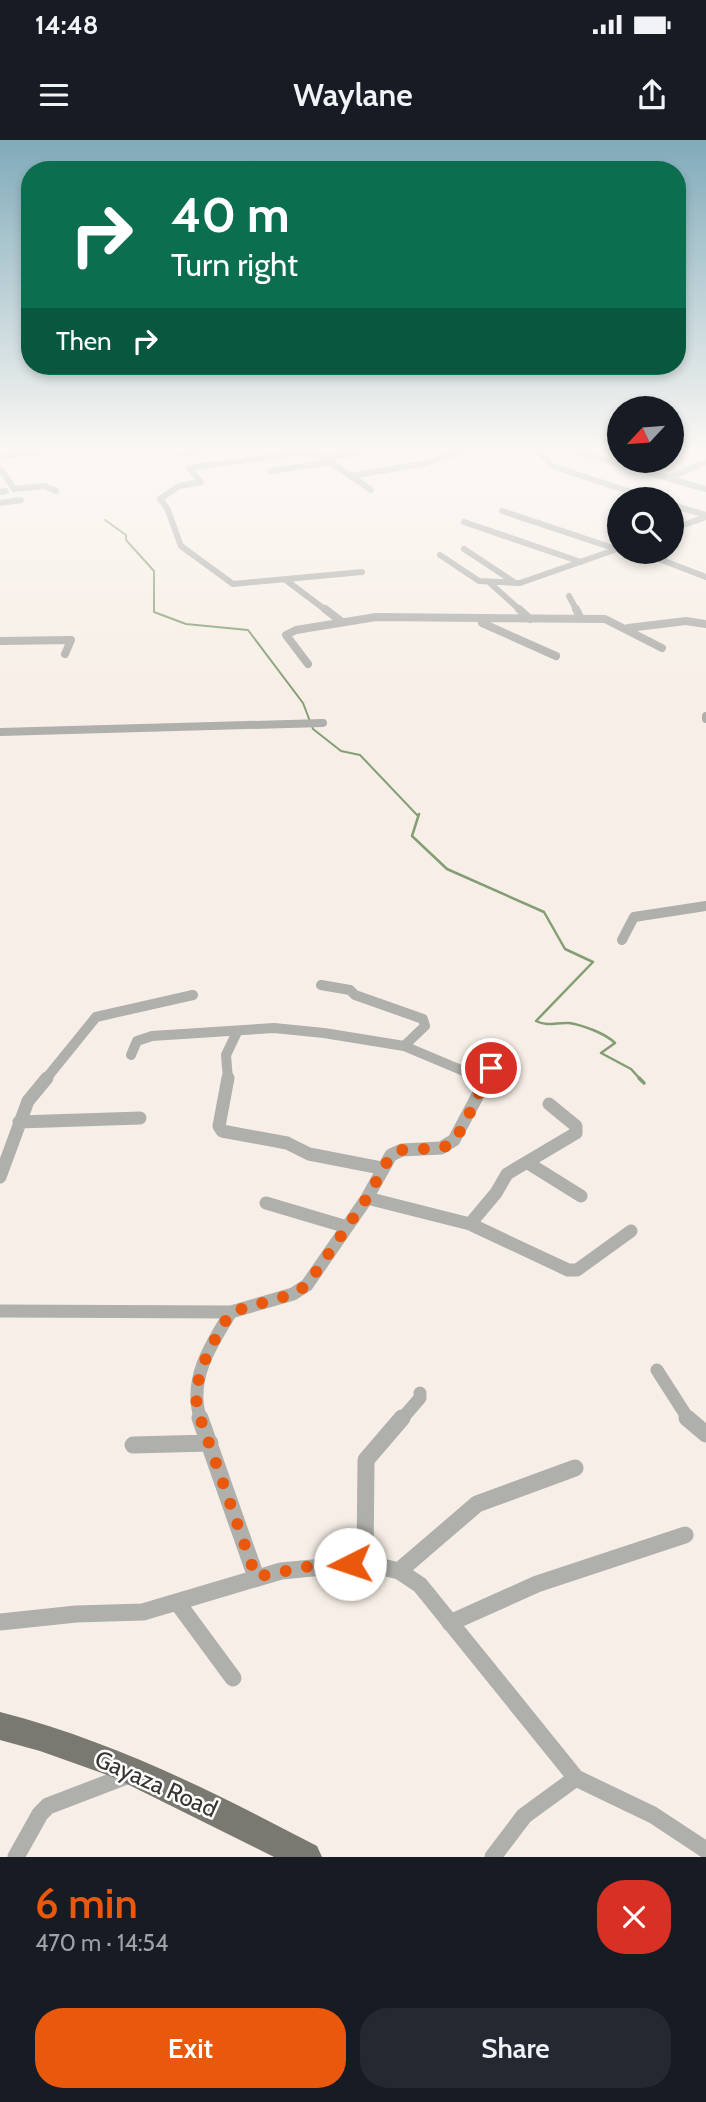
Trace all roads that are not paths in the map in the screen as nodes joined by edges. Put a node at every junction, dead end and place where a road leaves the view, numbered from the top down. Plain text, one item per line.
1 (176, 531) edge
2 (490, 531) edge
3 (563, 531) edge
4 (607, 545) edge
5 (464, 549) dead end
6 (607, 553) edge
7 (440, 555) dead end
8 (580, 562) junction
9 (673, 564) edge
10 (362, 572) dead end
11 (706, 576) edge
12 (287, 581) junction
13 (514, 582) junction
14 (490, 583) junction
15 (569, 596) dead end
16 (530, 619) junction
17 (581, 619) junction
18 (476, 620) junction
19 (342, 622) junction
20 (706, 624) edge
21 (628, 628) junction
22 (0, 641) edge
23 (662, 648) dead end
24 (65, 654) dead end
25 (556, 656) dead end
26 (308, 664) dead end
27 (323, 723) dead end
28 (0, 732) edge
29 (706, 906) edge
30 (622, 940) dead end
31 (321, 985) dead end
32 (193, 995) dead end
33 (237, 1032) junction
34 (404, 1046) junction
35 (500, 1054) dead end
36 (131, 1055) dead end
37 (485, 1080) junction
38 (549, 1104) dead end
39 (140, 1118) dead end
40 (19, 1122) junction
41 (528, 1163) junction
42 (381, 1168) junction
43 (0, 1177) edge
44 (581, 1196) dead end
45 (367, 1198) junction
46 (266, 1203) dead end
47 (470, 1224) junction
48 (347, 1227) junction
49 (631, 1231) dead end
50 (0, 1311) edge
51 (231, 1312) junction
52 (657, 1370) dead end
53 (420, 1393) dead end
54 (706, 1434) edge
55 (210, 1443) junction
56 (133, 1445) dead end
57 (575, 1468) dead end
58 (685, 1535) dead end
59 (365, 1563) junction
60 (399, 1571) junction
61 (256, 1577) junction
62 (177, 1602) junction
63 (0, 1622) edge
64 (450, 1623) junction
65 (233, 1678) dead end
66 (0, 1726) edge
67 (138, 1771) junction
68 (576, 1778) junction
69 (706, 1850) edge
70 (16, 1857) edge
71 (306, 1857) edge
72 (493, 1857) edge

1 - 12 street
2 - 8 street
3 - 4 street
5 - 13 street
6 - 8 street
7 - 14 street
8 - 13 street
9 - 11 street
10 - 12 street
12 - 19 street
13 - 14 street
14 - 16 street
15 - 17 street
16 - 17 street
16 - 18 street
17 - 21 street
18 - 19 street
18 - 25 street
19 - 26 street
20 - 21 street
21 - 23 street
22 - 24 street
27 - 28 street
29 - 30 street
31 - 34 street
32 - 40 street
33 - 34 street
33 - 36 street
33 - 42 street
34 - 37 street
35 - 37 street
37 - 42 street
38 - 41 street
39 - 40 street
40 - 43 street
41 - 44 street
41 - 47 street
42 - 45 street
45 - 47 street
45 - 48 street
46 - 48 street
47 - 49 street
48 - 51 street
50 - 51 street
51 - 55 street
52 - 54 street
53 - 59 street
55 - 56 street
55 - 61 street
57 - 60 street
58 - 64 street
59 - 60 street
59 - 61 street
60 - 64 street
61 - 62 street
62 - 63 street
62 - 65 street
64 - 68 street
66 - 67 main road, Gayaza Road
67 - 70 street
67 - 71 main road, Gayaza Road
68 - 69 street
68 - 72 street

